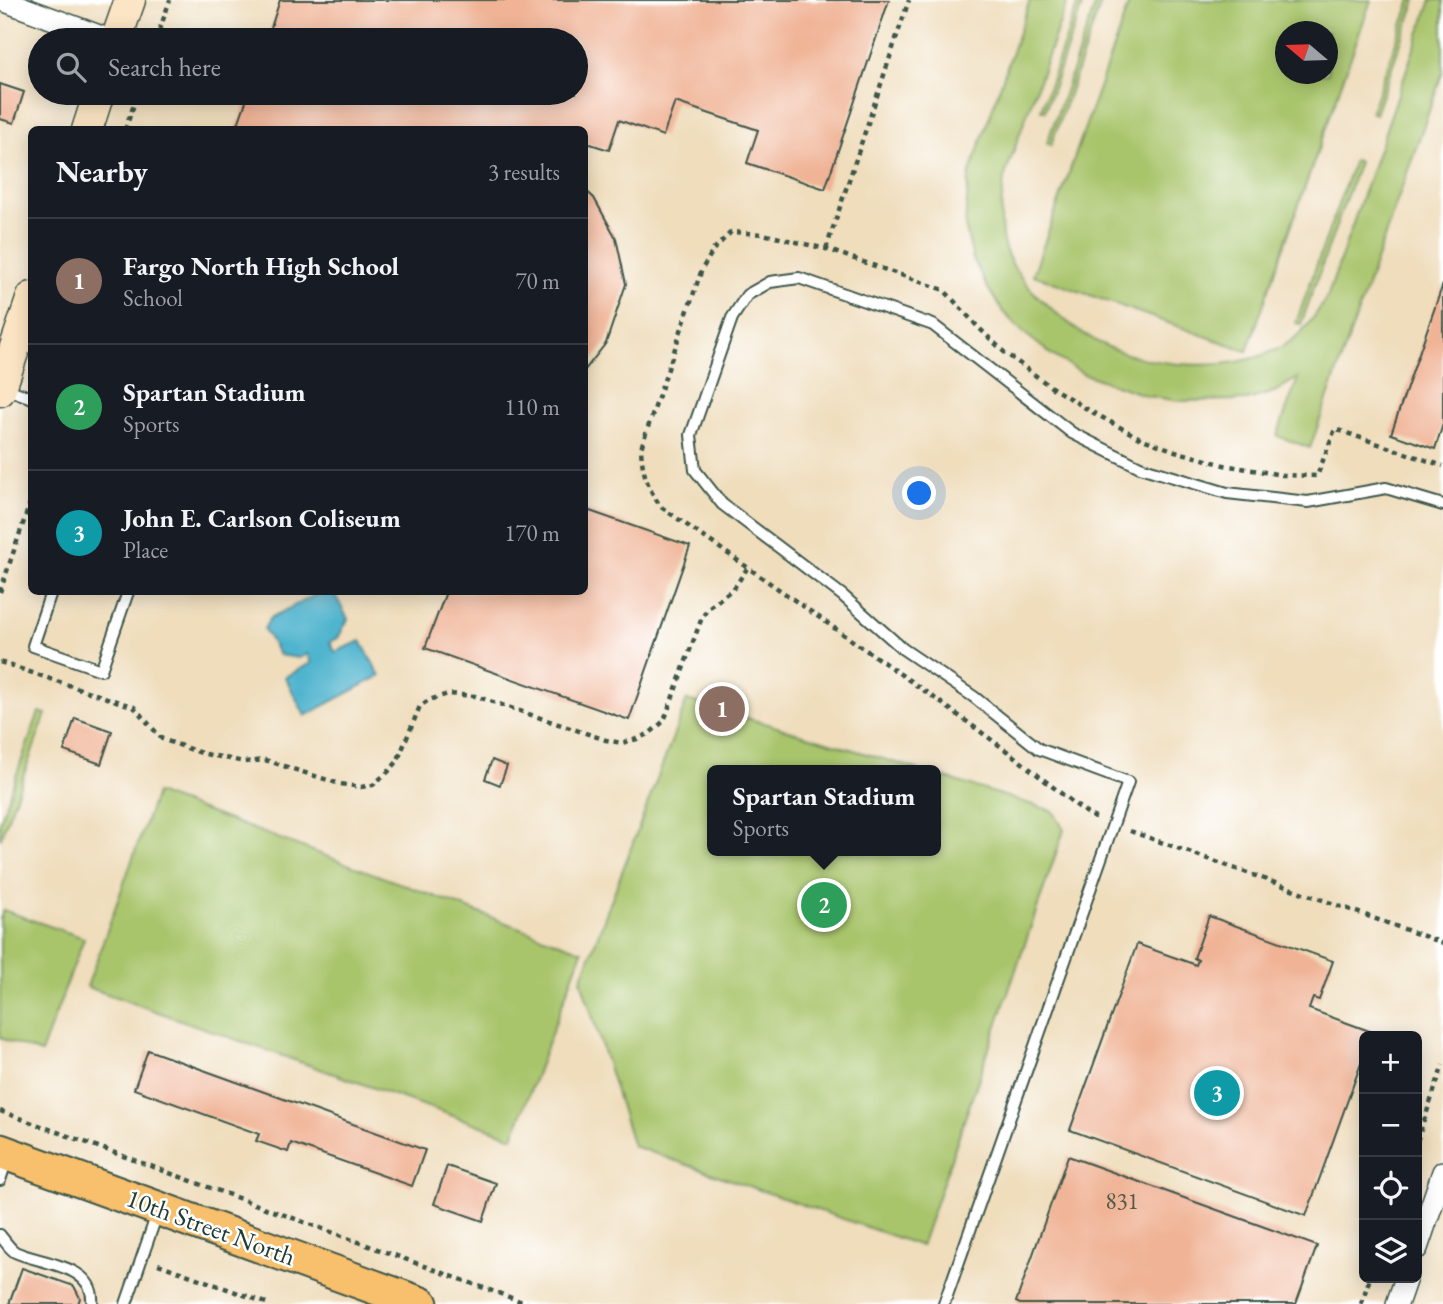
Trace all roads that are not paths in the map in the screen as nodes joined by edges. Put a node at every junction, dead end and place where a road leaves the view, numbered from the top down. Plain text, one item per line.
1 (2, 0) edge
2 (130, 0) edge
3 (78, 28) edge
4 (121, 28) edge
5 (95, 105) edge
6 (88, 126) edge
7 (28, 308) edge
8 (0, 388) edge
9 (28, 397) edge
10 (1443, 505) edge
11 (50, 595) edge
12 (127, 595) edge
13 (3, 1161) edge
14 (1443, 1172) edge
15 (1438, 1200) edge
16 (159, 1208) junction
17 (0, 1235) edge
18 (1422, 1237) edge
19 (1404, 1283) edge
20 (92, 1304) edge
21 (126, 1304) edge
22 (421, 1304) edge
23 (944, 1304) edge
24 (1397, 1304) edge

1 - 3 street
2 - 4 street
5 - 6 street
7 - 8 street
8 - 9 lane
10 - 23 lane
11 - 12 lane
13 - 16 main road, 10th Street North
14 - 15 street
15 - 18 street
16 - 21 lane
16 - 22 main road, 10th Street North
17 - 20 lane
19 - 24 street

